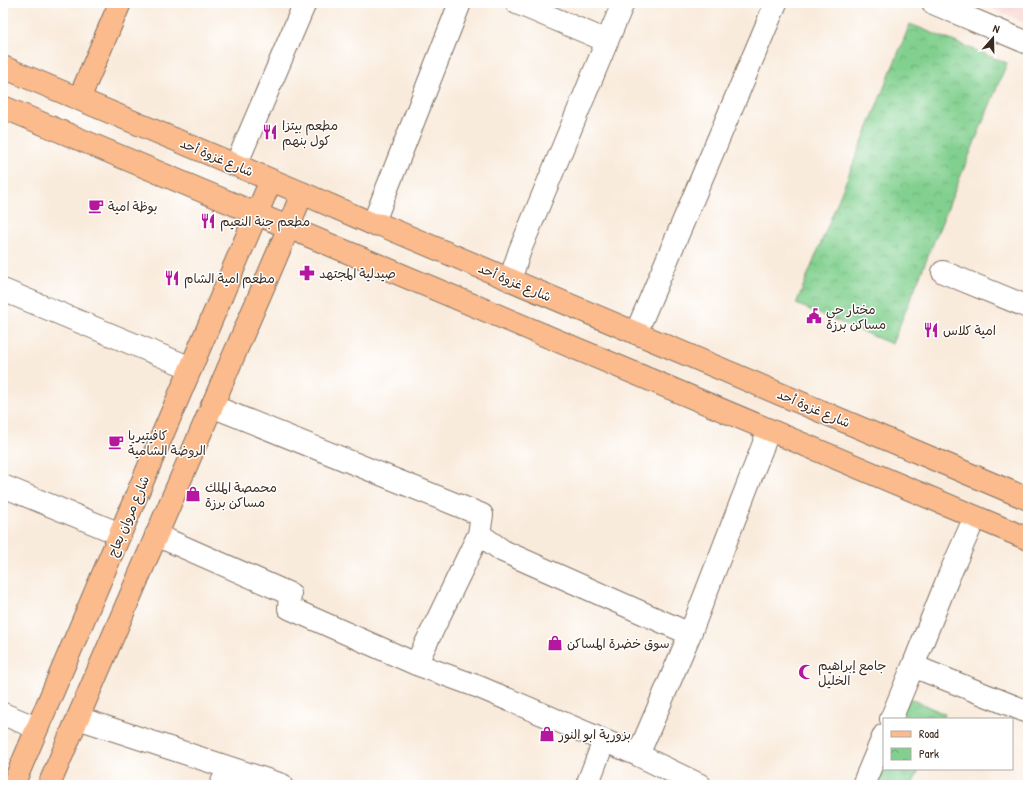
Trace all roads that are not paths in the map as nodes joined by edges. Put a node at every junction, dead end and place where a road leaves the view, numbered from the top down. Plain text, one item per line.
1 (120, 3) edge
2 (305, 3) edge
3 (460, 3) edge
4 (517, 3) edge
5 (622, 3) edge
6 (776, 3) edge
7 (933, 3) edge
8 (607, 41) junction
9 (1028, 43) edge
10 (3, 67) edge
11 (79, 99) junction
12 (3, 107) edge
13 (236, 165) junction
14 (272, 180) junction
15 (302, 193) junction
16 (257, 214) junction
17 (373, 224) junction
18 (288, 228) junction
19 (943, 272) dead end
20 (510, 280) junction
21 (3, 290) edge
22 (1028, 308) edge
23 (636, 333) junction
24 (191, 368) junction
25 (212, 406) junction
26 (769, 430) junction
27 (3, 486) edge
28 (1028, 498) edge
29 (975, 517) junction
30 (120, 534) junction
31 (479, 534) junction
32 (156, 535) junction
33 (1028, 539) edge
34 (690, 634) junction
35 (416, 664) junction
36 (913, 666) junction
37 (1028, 712) edge
38 (3, 714) edge
39 (78, 718) junction
40 (891, 718) edge
41 (37, 728) junction
42 (883, 737) edge
43 (604, 741) junction
44 (638, 755) junction
45 (225, 776) edge
46 (13, 785) edge
47 (49, 785) edge
48 (282, 785) edge
49 (587, 785) edge
50 (698, 785) edge
51 (863, 785) edge

1 - 11 main road
2 - 13 street
3 - 17 street
4 - 8 street
5 - 8 street
6 - 23 street
7 - 9 street
8 - 20 street
10 - 11 main road, شارع غزوة أحد
11 - 13 main road, شارع غزوة أحد
12 - 16 main road
13 - 14 main road, شارع غزوة أحد
14 - 15 main road, شارع غزوة أحد
14 - 16 main road, شارع مروان بعاج
15 - 17 main road, شارع غزوة أحد
15 - 18 main road
16 - 18 main road
16 - 24 main road, شارع مروان بعاج
17 - 20 main road, شارع غزوة أحد
18 - 25 main road
18 - 26 main road
19 - 22 street
20 - 23 main road, شارع غزوة أحد
21 - 24 street
23 - 28 main road, شارع غزوة أحد
24 - 30 main road, شارع مروان بعاج
25 - 31 street
25 - 32 main road
26 - 29 main road
26 - 34 street
27 - 30 street
29 - 33 main road
29 - 36 street
30 - 41 main road, شارع مروان بعاج
31 - 34 street
31 - 35 street
32 - 35 street
32 - 39 main road
34 - 44 street
35 - 43 street
36 - 37 street
36 - 40 street
38 - 41 street
39 - 45 street
39 - 47 main road
41 - 46 main road, شارع مروان بعاج
42 - 51 street
43 - 44 street
43 - 49 street
44 - 50 street
45 - 48 street

